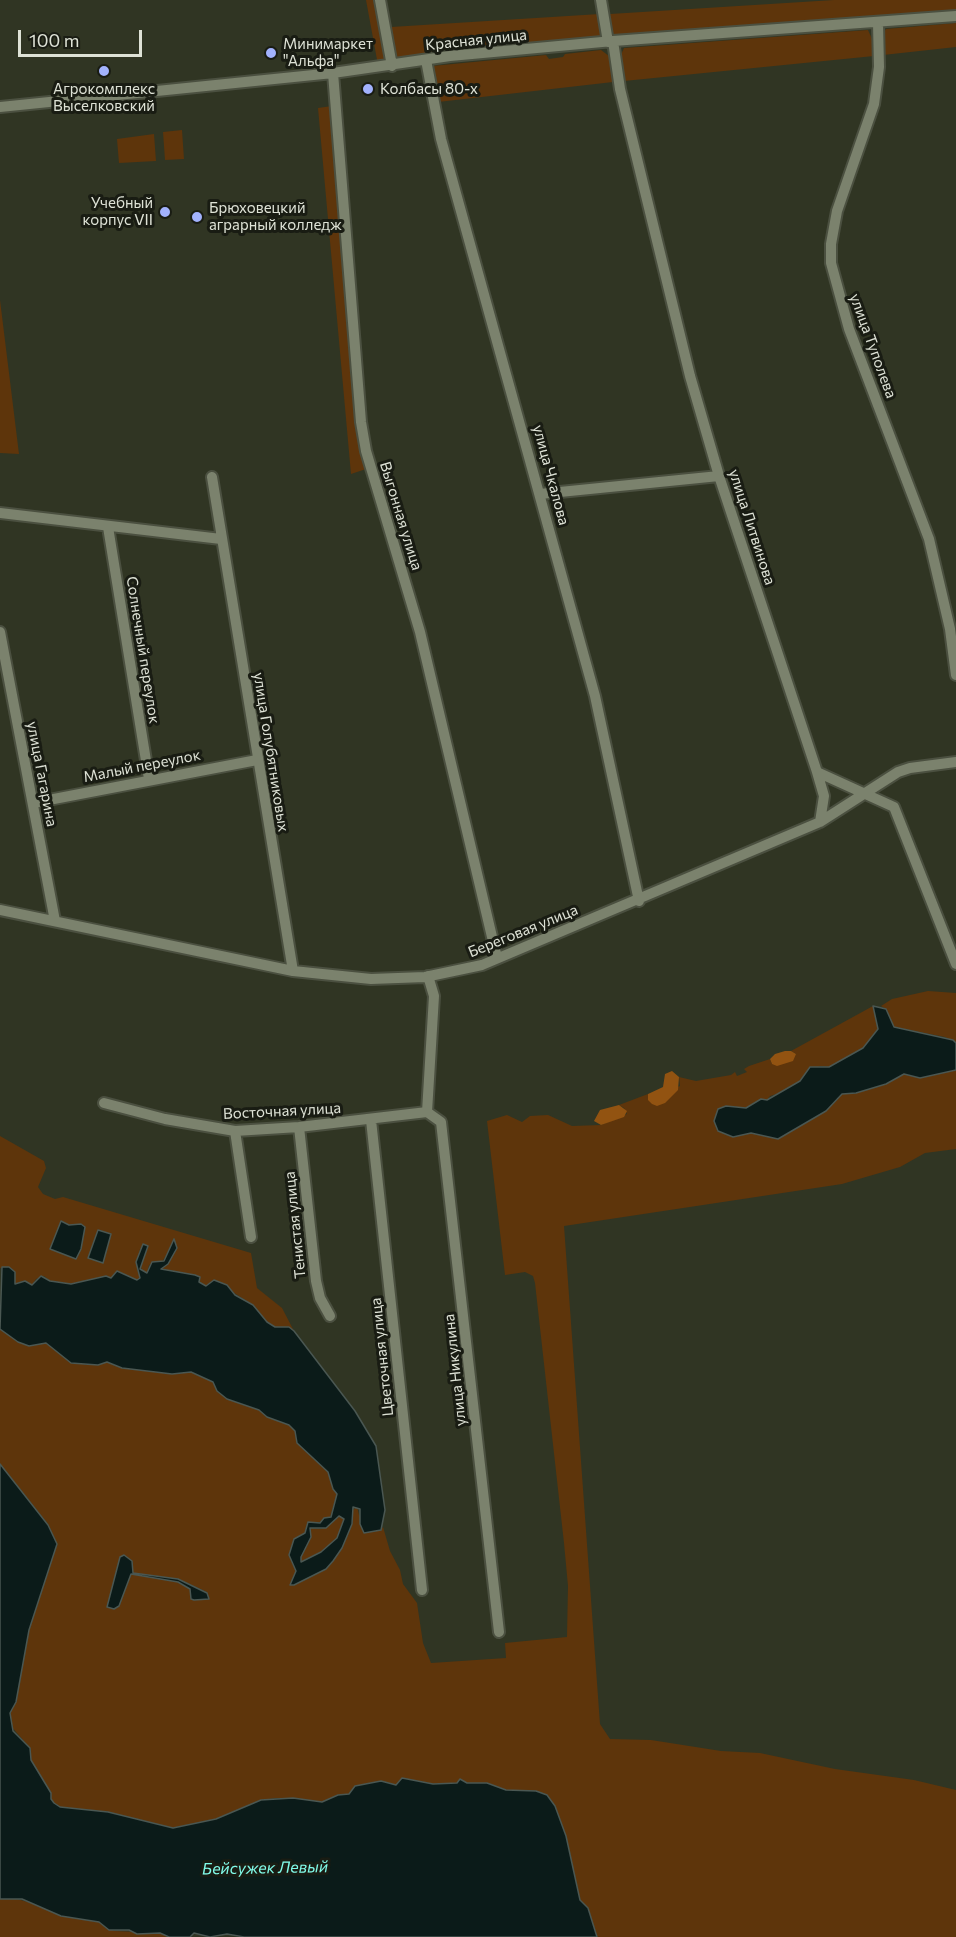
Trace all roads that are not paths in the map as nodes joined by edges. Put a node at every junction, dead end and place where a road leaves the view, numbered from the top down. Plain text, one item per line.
1 (380, 0) edge
2 (601, 0) edge
3 (956, 16) edge
4 (878, 23) junction
5 (610, 42) junction
6 (426, 60) junction
7 (392, 66) junction
8 (333, 74) junction
9 (0, 107) edge
10 (719, 476) junction
11 (212, 477) dead end
12 (540, 494) junction
13 (0, 513) edge
14 (108, 527) junction
15 (221, 539) junction
16 (0, 632) edge
17 (956, 675) edge
18 (257, 760) junction
19 (956, 762) edge
20 (817, 772) junction
21 (149, 779) junction
22 (867, 794) junction
23 (33, 803) junction
24 (820, 822) junction
25 (639, 900) junction
26 (0, 910) edge
27 (55, 921) junction
28 (497, 958) junction
29 (956, 964) edge
30 (292, 971) junction
31 (428, 976) junction
32 (104, 1103) dead end
33 (427, 1112) junction
34 (371, 1120) junction
35 (299, 1127) junction
36 (235, 1131) junction
37 (250, 1237) dead end
38 (330, 1316) dead end
39 (422, 1590) dead end
40 (499, 1632) dead end

1 - 7 street
2 - 5 street, улица Литвинова
3 - 4 street, Красная улица
4 - 5 street, Красная улица
4 - 17 street, улица Туполева
5 - 6 street, Красная улица
5 - 10 street, улица Литвинова
6 - 7 street, Красная улица
6 - 12 street, улица Чкалова
7 - 8 street, Красная улица
8 - 9 street, Красная улица
8 - 28 street, Выгонная улица
10 - 12 street
10 - 20 street, улица Литвинова
11 - 15 street, улица Голубятниковых
12 - 25 street, улица Чкалова
13 - 14 street
14 - 15 street
14 - 21 street, Солнечный переулок
15 - 18 street, улица Голубятниковых
16 - 23 street, улица Гагарина
18 - 21 street, Малый переулок
18 - 30 street, улица Голубятниковых
19 - 22 street, Береговая улица
20 - 22 street
20 - 24 street, улица Литвинова
21 - 23 street, Малый переулок
22 - 24 street, Береговая улица
22 - 29 street
23 - 27 street, улица Гагарина
24 - 25 street, Береговая улица
25 - 28 street, Береговая улица
26 - 27 street, Береговая улица
27 - 30 street, Береговая улица
28 - 31 street, Береговая улица
30 - 31 street, Береговая улица
31 - 33 street
32 - 36 street, Восточная улица
33 - 34 street, Восточная улица
33 - 40 street, улица Никулина
34 - 35 street, Восточная улица
34 - 39 street, Цветочная улица
35 - 36 street, Восточная улица
35 - 38 street, Тенистая улица
36 - 37 street

